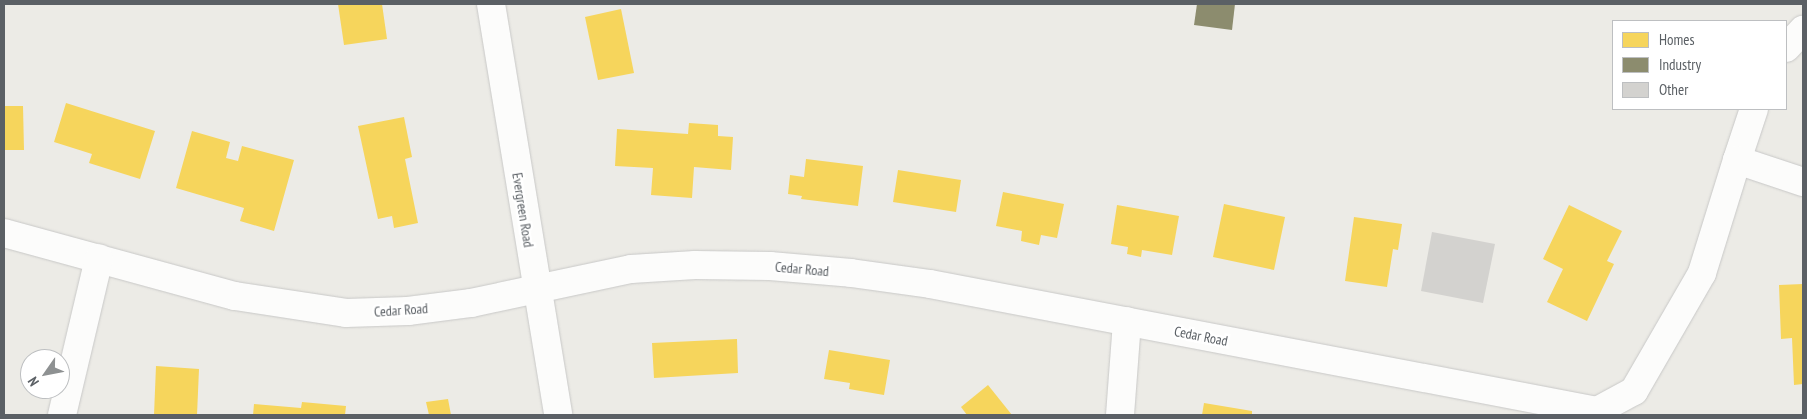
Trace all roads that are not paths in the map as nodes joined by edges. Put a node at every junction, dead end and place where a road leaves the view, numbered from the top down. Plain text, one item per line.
1 (491, 4) edge
2 (1803, 30) edge
3 (1787, 47) edge
4 (1754, 110) edge
5 (1737, 160) junction
6 (1803, 182) edge
7 (4, 233) edge
8 (99, 258) junction
9 (536, 290) junction
10 (1127, 321) junction
11 (1598, 413) edge
12 (62, 415) edge
13 (558, 415) edge
14 (1120, 415) edge

1 - 9 street, Evergreen Road
2 - 3 street
4 - 5 street
5 - 6 street
5 - 11 street
7 - 8 street, Cedar Road
8 - 9 street, Cedar Road
8 - 12 street
9 - 10 street, Cedar Road
9 - 13 street, Evergreen Road
10 - 11 street, Cedar Road
10 - 14 street

